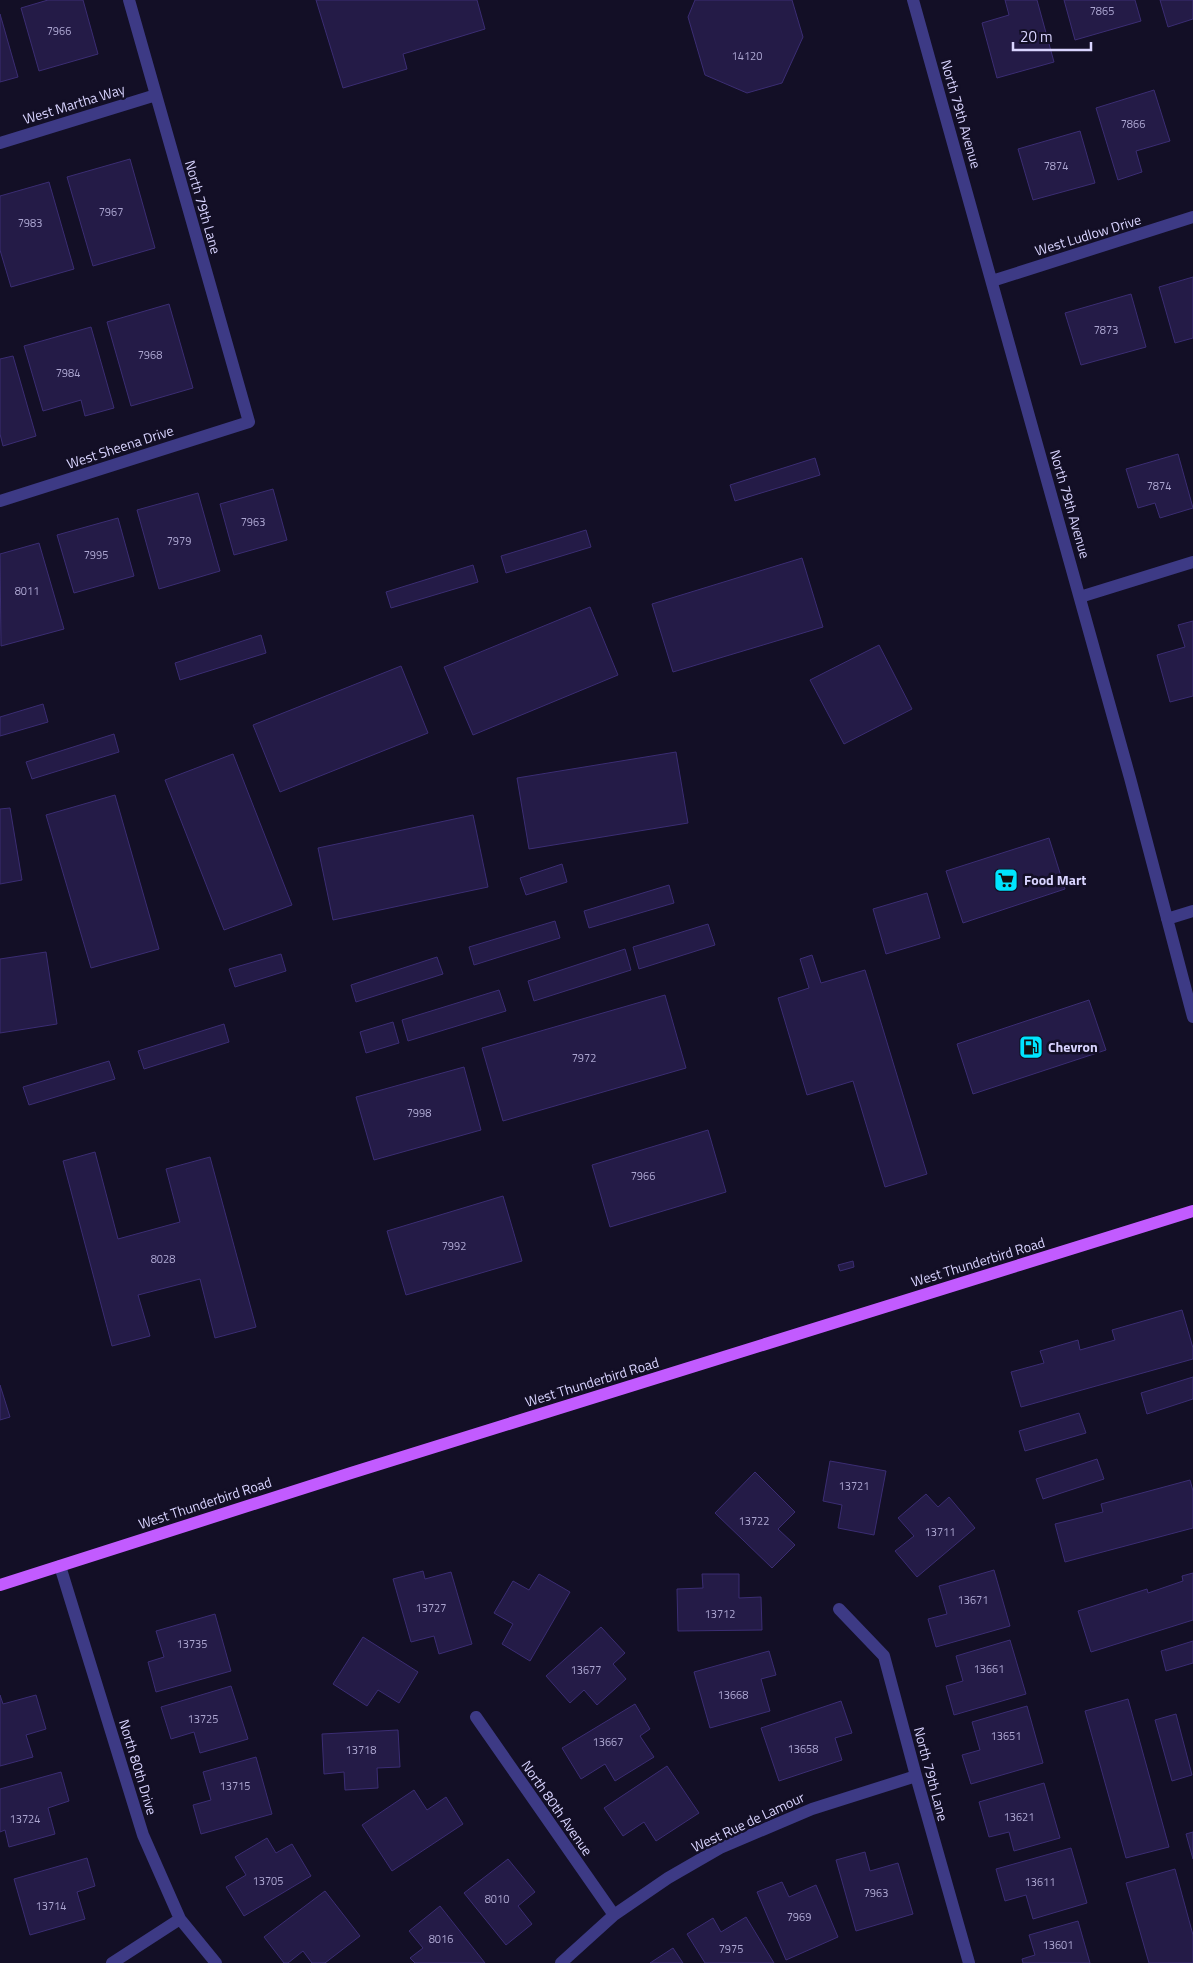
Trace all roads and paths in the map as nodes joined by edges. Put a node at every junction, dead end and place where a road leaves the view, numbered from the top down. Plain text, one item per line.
1 (129, 0) edge
2 (913, 0) edge
3 (156, 95) junction
4 (0, 143) edge
5 (1193, 218) edge
6 (992, 281) junction
7 (249, 422) joint
8 (0, 500) edge
9 (1193, 562) edge
10 (1080, 597) junction
11 (1193, 911) edge
12 (1167, 919) junction
13 (1193, 1017) edge
14 (1193, 1211) edge
15 (60, 1566) junction
16 (0, 1585) edge
17 (839, 1609) dead end
18 (476, 1717) dead end
19 (916, 1776) junction
20 (614, 1915) junction
21 (180, 1919) junction
22 (112, 1963) edge
23 (216, 1963) edge
24 (561, 1963) edge
25 (969, 1963) edge

1 - 3 street, North 79th Lane
2 - 6 street, North 79th Avenue
3 - 4 street, West Martha Way
3 - 7 street, North 79th Lane
5 - 6 street, West Ludlow Drive
6 - 10 street, North 79th Avenue
7 - 8 street, West Sheena Drive
9 - 10 street
10 - 12 street, North 79th Avenue
11 - 12 street
12 - 13 street, North 79th Avenue
14 - 15 main road, West Thunderbird Road
15 - 16 main road, West Thunderbird Road
15 - 21 street, North 80th Drive
17 - 19 street, North 79th Lane
18 - 20 street, North 80th Avenue
19 - 20 street, West Rue de Lamour
19 - 25 street, North 79th Lane
20 - 24 street, West Rue de Lamour
21 - 22 street
21 - 23 street, North 80th Drive

